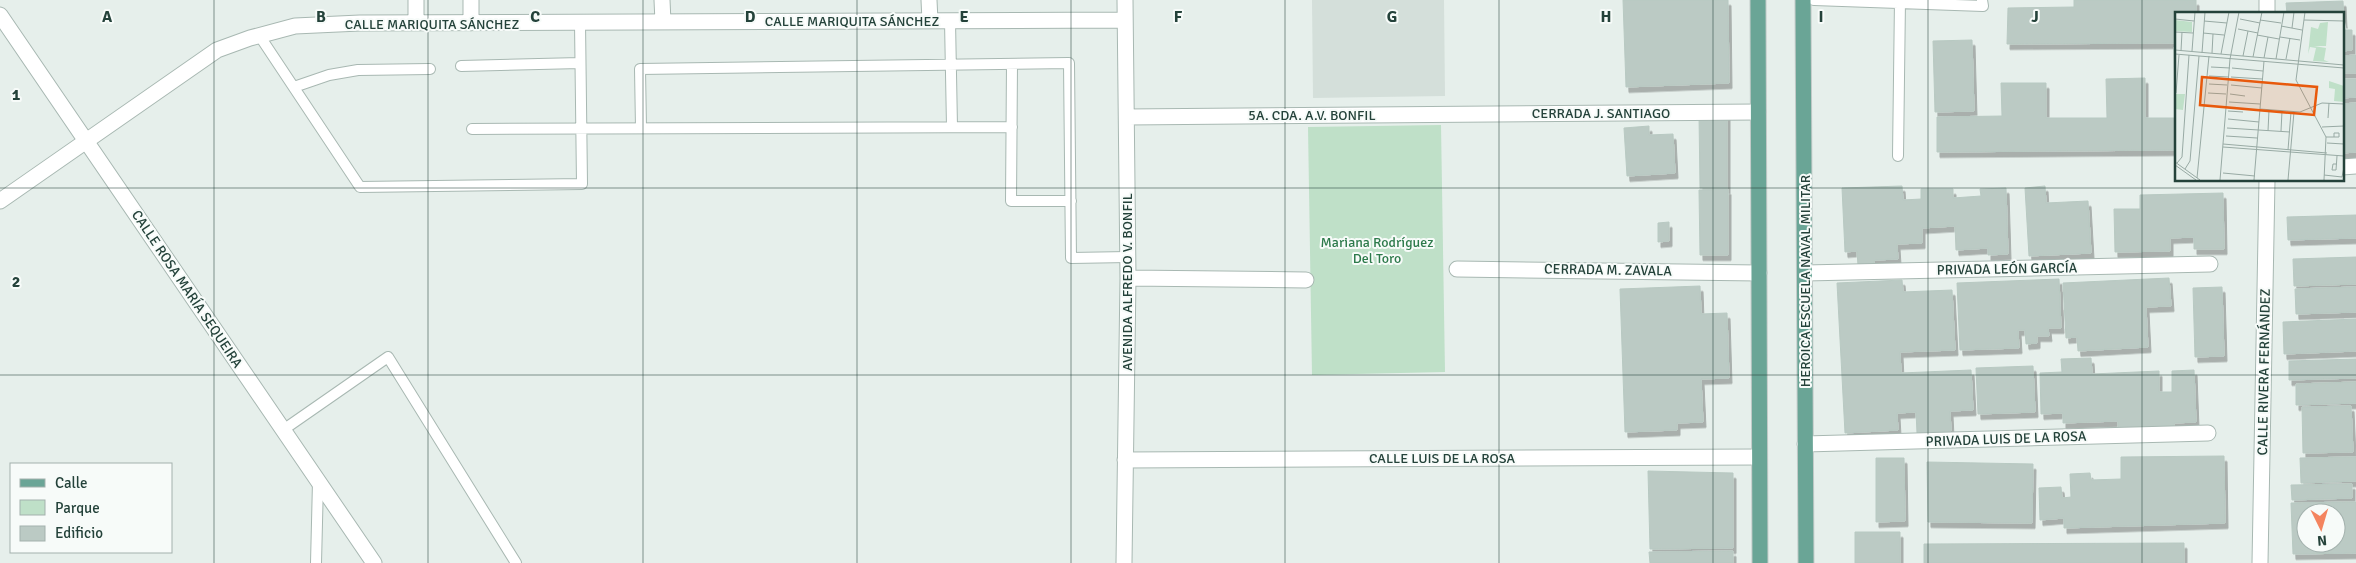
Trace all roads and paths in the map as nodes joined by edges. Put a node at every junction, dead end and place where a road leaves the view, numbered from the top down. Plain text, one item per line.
1 (416, 0) edge
2 (470, 0) edge
3 (662, 0) edge
4 (930, 0) edge
5 (1125, 0) edge
6 (1758, 0) edge
7 (1803, 0) edge
8 (1814, 0) edge
9 (1982, 0) edge
10 (1900, 2) edge
11 (0, 15) edge
12 (1125, 20) junction
13 (930, 21) junction
14 (950, 21) junction
15 (663, 22) junction
16 (471, 23) junction
17 (580, 23) junction
18 (416, 24) junction
19 (259, 35) junction
20 (580, 63) junction
21 (1012, 64) junction
22 (951, 65) junction
23 (461, 66) dead end
24 (430, 69) dead end
25 (294, 87) junction
26 (1758, 112) junction
27 (1444, 114) joint
28 (1127, 117) junction
29 (1012, 126) junction
30 (952, 127) junction
31 (581, 128) junction
32 (641, 128) junction
33 (472, 129) dead end
34 (85, 140) junction
35 (1898, 156) dead end
36 (2267, 181) edge
37 (0, 201) edge
38 (1070, 201) junction
39 (1128, 257) junction
40 (2210, 264) dead end
41 (1457, 269) dead end
42 (1758, 273) junction
43 (1805, 273) junction
44 (1128, 278) junction
45 (1306, 280) dead end
46 (284, 430) junction
47 (2208, 433) dead end
48 (1805, 444) junction
49 (1759, 457) junction
50 (1124, 460) junction
51 (318, 481) junction
52 (316, 563) edge
53 (374, 563) edge
54 (516, 563) edge
55 (1124, 563) edge
56 (1760, 563) edge
57 (1806, 563) edge
58 (2260, 563) edge

1 - 18 street
2 - 16 street
3 - 15 street
4 - 13 street
5 - 12 street, AVENIDA ALFREDO V. BONFIL
6 - 26 main road
7 - 43 main road, HEROICA ESCUELA NAVAL MILITAR
8 - 10 lane
9 - 10 lane
10 - 35 lane
11 - 34 street, CALLE ROSA MARÍA SEQUEIRA
12 - 14 street, CALLE MARIQUITA SÁNCHEZ
12 - 28 street, AVENIDA ALFREDO V. BONFIL
13 - 14 street, CALLE MARIQUITA SÁNCHEZ
13 - 15 street, CALLE MARIQUITA SÁNCHEZ
14 - 22 lane
15 - 17 street, CALLE MARIQUITA SÁNCHEZ
16 - 17 street, CALLE MARIQUITA SÁNCHEZ
16 - 18 street, CALLE MARIQUITA SÁNCHEZ
17 - 20 lane
18 - 19 street, CALLE MARIQUITA SÁNCHEZ
19 - 25 lane
19 - 34 street, CALLE MARIQUITA SÁNCHEZ
20 - 23 lane
20 - 31 lane
21 - 22 lane
21 - 29 lane
21 - 38 lane
22 - 30 lane
22 - 32 lane
24 - 25 lane
25 - 31 lane
26 - 27 street, CERRADA J. SANTIAGO
26 - 42 main road
27 - 28 street, 5A. CDA. A.V. BONFIL
28 - 39 street, AVENIDA ALFREDO V. BONFIL
29 - 30 lane
29 - 38 lane
30 - 32 lane
31 - 32 lane
31 - 33 lane
34 - 37 street, CALLE MARIQUITA SÁNCHEZ
34 - 46 street, CALLE ROSA MARÍA SEQUEIRA
36 - 58 street, CALLE RIVERA FERNÁNDEZ
38 - 39 lane
39 - 44 street, AVENIDA ALFREDO V. BONFIL
40 - 43 street, PRIVADA LEÓN GARCÍA
41 - 42 street, CERRADA M. ZAVALA
42 - 49 main road
43 - 48 main road, HEROICA ESCUELA NAVAL MILITAR
44 - 45 street
44 - 50 street, AVENIDA ALFREDO V. BONFIL
46 - 51 street, CALLE ROSA MARÍA SEQUEIRA
46 - 54 lane
47 - 48 street, PRIVADA LUIS DE LA ROSA
48 - 57 main road, HEROICA ESCUELA NAVAL MILITAR
49 - 50 street, CALLE LUIS DE LA ROSA
49 - 56 main road
50 - 55 street, AVENIDA ALFREDO V. BONFIL
51 - 52 lane
51 - 53 street, CALLE ROSA MARÍA SEQUEIRA

